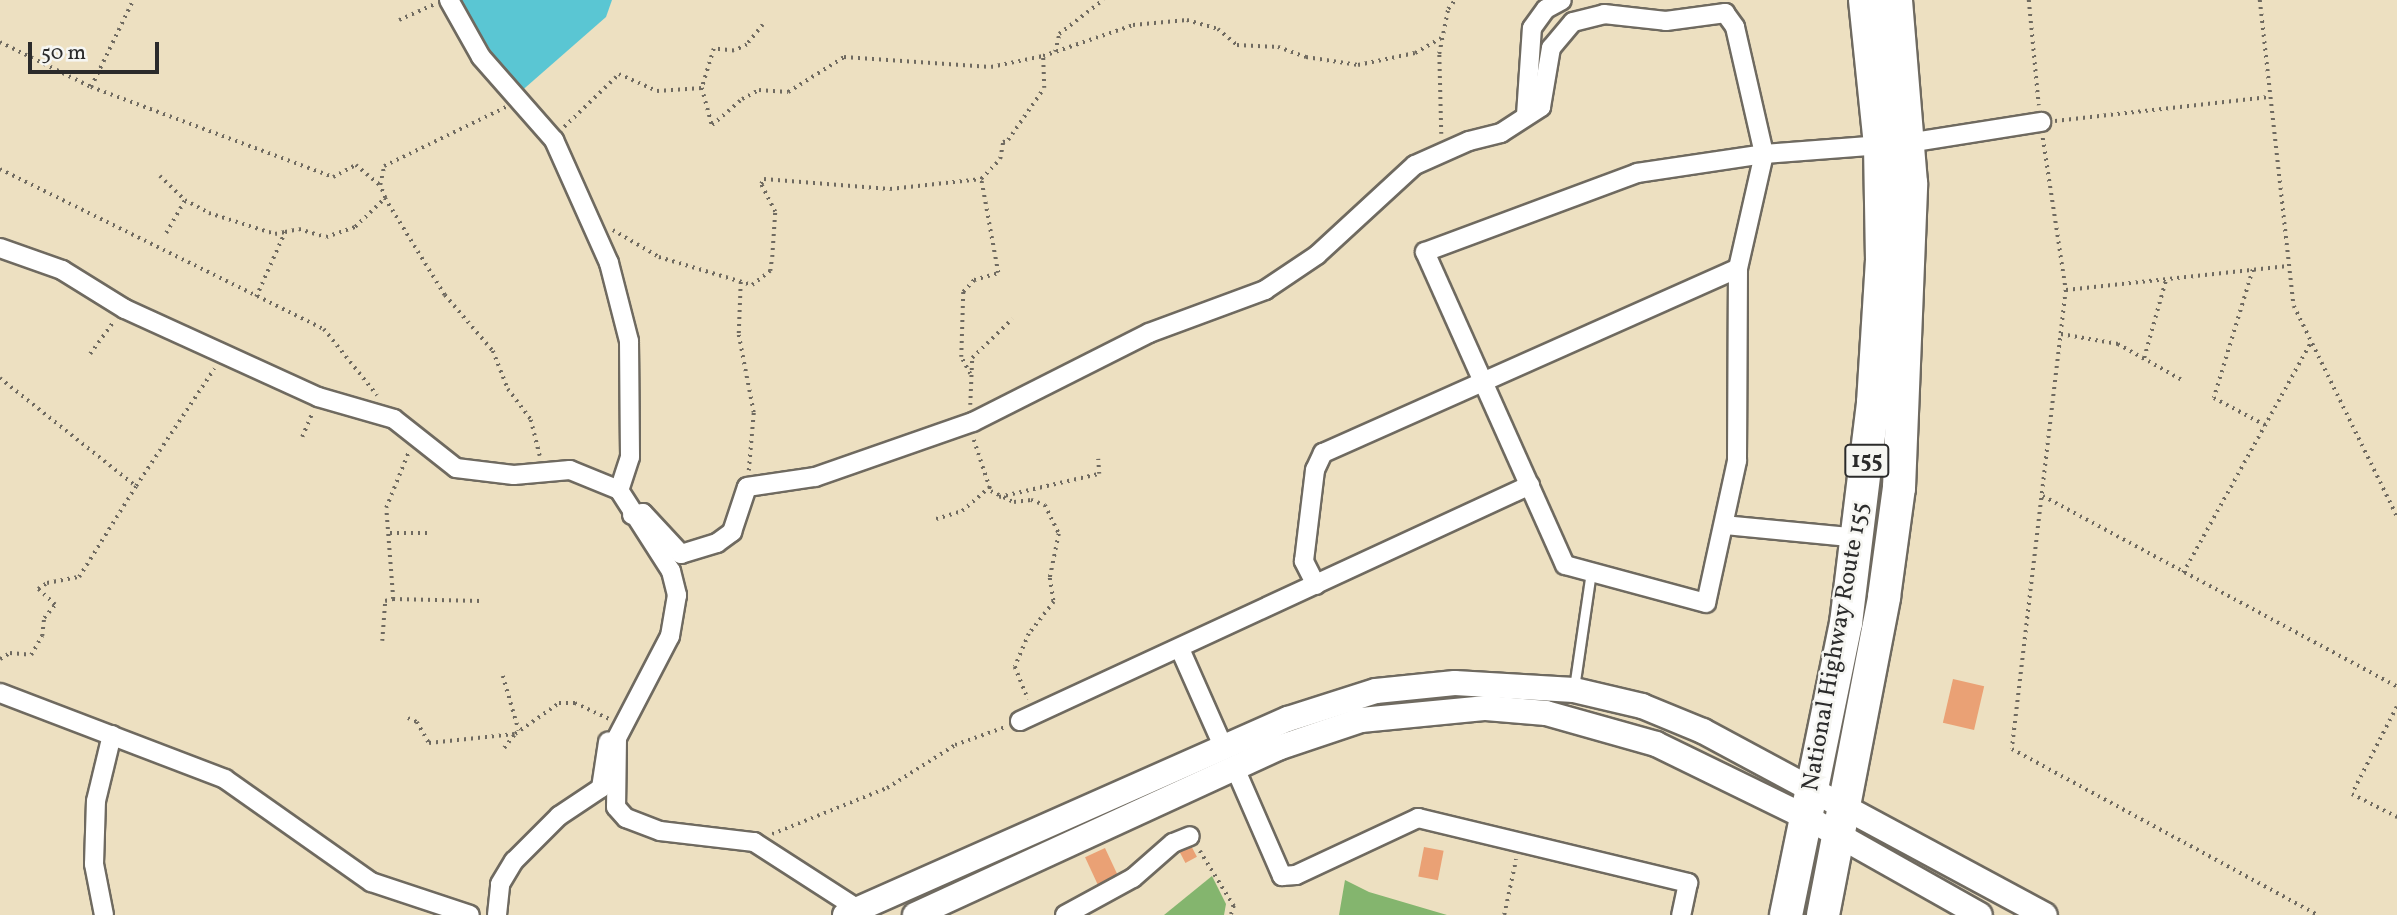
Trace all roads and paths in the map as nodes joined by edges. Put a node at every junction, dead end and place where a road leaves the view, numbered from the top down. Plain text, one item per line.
1 (133, 0) edge
2 (442, 0) edge
3 (449, 0) edge
4 (1103, 0) edge
5 (1455, 0) edge
6 (1562, 0) edge
7 (1865, 0) edge
8 (1896, 0) edge
9 (2029, 0) edge
10 (2260, 0) edge
11 (399, 20) dead end
12 (763, 25) dead end
13 (1441, 37) junction
14 (0, 42) edge
15 (1055, 52) junction
16 (1043, 56) junction
17 (91, 87) junction
18 (702, 88) junction
19 (2269, 97) junction
20 (517, 102) junction
21 (1526, 115) junction
22 (2041, 122) junction
23 (552, 138) junction
24 (1894, 144) junction
25 (1444, 151) junction
26 (1764, 154) junction
27 (0, 169) edge
28 (160, 176) dead end
29 (981, 179) junction
30 (380, 185) junction
31 (385, 198) junction
32 (185, 200) junction
33 (594, 221) junction
34 (285, 232) junction
35 (166, 233) dead end
36 (0, 248) edge
37 (2288, 267) junction
38 (1738, 268) junction
39 (2253, 270) junction
40 (2166, 279) junction
41 (741, 282) junction
42 (2066, 290) junction
43 (256, 297) junction
44 (122, 307) junction
45 (1012, 319) dead end
46 (2061, 334) junction
47 (2312, 341) junction
48 (90, 354) dead end
49 (221, 355) junction
50 (2144, 358) junction
51 (970, 374) junction
52 (0, 378) edge
53 (2182, 380) dead end
54 (1485, 382) junction
55 (318, 397) junction
56 (394, 419) junction
57 (973, 422) junction
58 (2265, 425) junction
59 (302, 437) dead end
60 (419, 440) junction
61 (1098, 459) dead end
62 (542, 472) junction
63 (1531, 485) junction
64 (136, 486) junction
65 (747, 487) junction
66 (990, 487) junction
67 (619, 490) junction
68 (2043, 496) junction
69 (999, 497) junction
70 (632, 515) junction
71 (2397, 516) edge
72 (936, 519) dead end
73 (1724, 525) junction
74 (390, 533) junction
75 (431, 533) dead end
76 (1858, 538) junction
77 (1591, 572) junction
78 (2183, 573) junction
79 (1316, 585) junction
80 (393, 599) junction
81 (481, 601) dead end
82 (382, 641) dead end
83 (1180, 649) junction
84 (0, 659) edge
85 (503, 676) dead end
86 (2397, 687) edge
87 (1574, 690) junction
88 (0, 693) edge
89 (2397, 707) edge
90 (408, 718) dead end
91 (1027, 718) junction
92 (618, 721) junction
93 (517, 733) junction
94 (113, 735) junction
95 (1223, 746) junction
96 (504, 748) dead end
97 (1235, 768) junction
98 (1810, 803) junction
99 (1842, 806) junction
100 (2397, 817) edge
101 (1191, 836) joint
102 (1837, 838) junction
103 (754, 842) junction
104 (1520, 843) junction
105 (418, 908) edge
106 (856, 913) edge
107 (104, 915) edge
108 (470, 915) edge
109 (497, 915) edge
110 (915, 915) edge
111 (1065, 915) edge
112 (1231, 915) edge
113 (1504, 915) edge
114 (1681, 915) edge
115 (1786, 915) edge
116 (1823, 915) edge
117 (1980, 915) edge
118 (2045, 915) edge
119 (2318, 915) edge

1 - 17 path
2 - 11 path
3 - 20 street
4 - 15 path
5 - 13 path
6 - 21 street
7 - 24 highway, National Highway Route 155 / 155
8 - 24 highway, National Highway Route 155 / 155
9 - 22 path
10 - 19 path
12 - 18 path
13 - 15 path
13 - 25 path
14 - 17 path
15 - 16 path
16 - 18 path
16 - 29 path
17 - 30 path
18 - 23 path
19 - 22 path
19 - 37 path
20 - 23 street
20 - 30 path
21 - 25 street
21 - 26 street
22 - 24 street
22 - 42 path
23 - 33 street
24 - 26 street
24 - 76 highway, National Highway Route 155 / 155
24 - 99 highway, National Highway Route 155 / 155
25 - 57 street
26 - 38 street
26 - 54 street
27 - 43 path
28 - 32 path
29 - 41 path
29 - 51 path
30 - 31 path
31 - 34 path
31 - 62 path
32 - 34 path
32 - 35 path
33 - 41 path
33 - 67 street
34 - 43 path
36 - 44 street
37 - 39 path
37 - 47 path
38 - 54 street
38 - 73 street
39 - 40 path
39 - 58 path
40 - 42 path
40 - 50 path
41 - 65 path
42 - 46 path
43 - 56 path
44 - 48 path
44 - 49 street
45 - 51 path
46 - 50 path
46 - 68 path
47 - 58 path
47 - 71 path
49 - 55 street
49 - 64 path
50 - 53 path
51 - 57 path
52 - 64 path
54 - 63 street
54 - 79 street
55 - 56 street
55 - 59 path
56 - 60 street
57 - 65 street
57 - 66 path
58 - 78 path
60 - 62 street
60 - 74 path
61 - 69 path
62 - 67 street
63 - 77 street
63 - 79 street
64 - 84 path
65 - 70 street
66 - 69 path
66 - 72 path
67 - 70 street
68 - 78 path
68 - 119 path
69 - 91 path
70 - 92 street
73 - 76 street
73 - 77 street
74 - 75 path
74 - 80 path
76 - 98 highway, National Highway Route 155 / 155
77 - 87 lane
78 - 86 path
79 - 83 street
80 - 81 path
80 - 82 path
83 - 91 street
83 - 95 street
85 - 93 path
87 - 95 street
87 - 98 street
88 - 94 street
89 - 100 path
90 - 93 path
91 - 103 path
92 - 93 path
92 - 103 street
92 - 109 street
93 - 96 path
94 - 105 street
94 - 107 street
95 - 106 street
97 - 98 street
97 - 104 street
97 - 110 street
98 - 99 street
98 - 102 street
98 - 115 highway, National Highway Route 155 / 155
99 - 102 highway, National Highway Route 155 / 155
99 - 118 street
101 - 111 street
101 - 112 path
102 - 116 highway, National Highway Route 155 / 155
102 - 117 street
103 - 106 street
104 - 113 path
104 - 114 street
105 - 108 street

